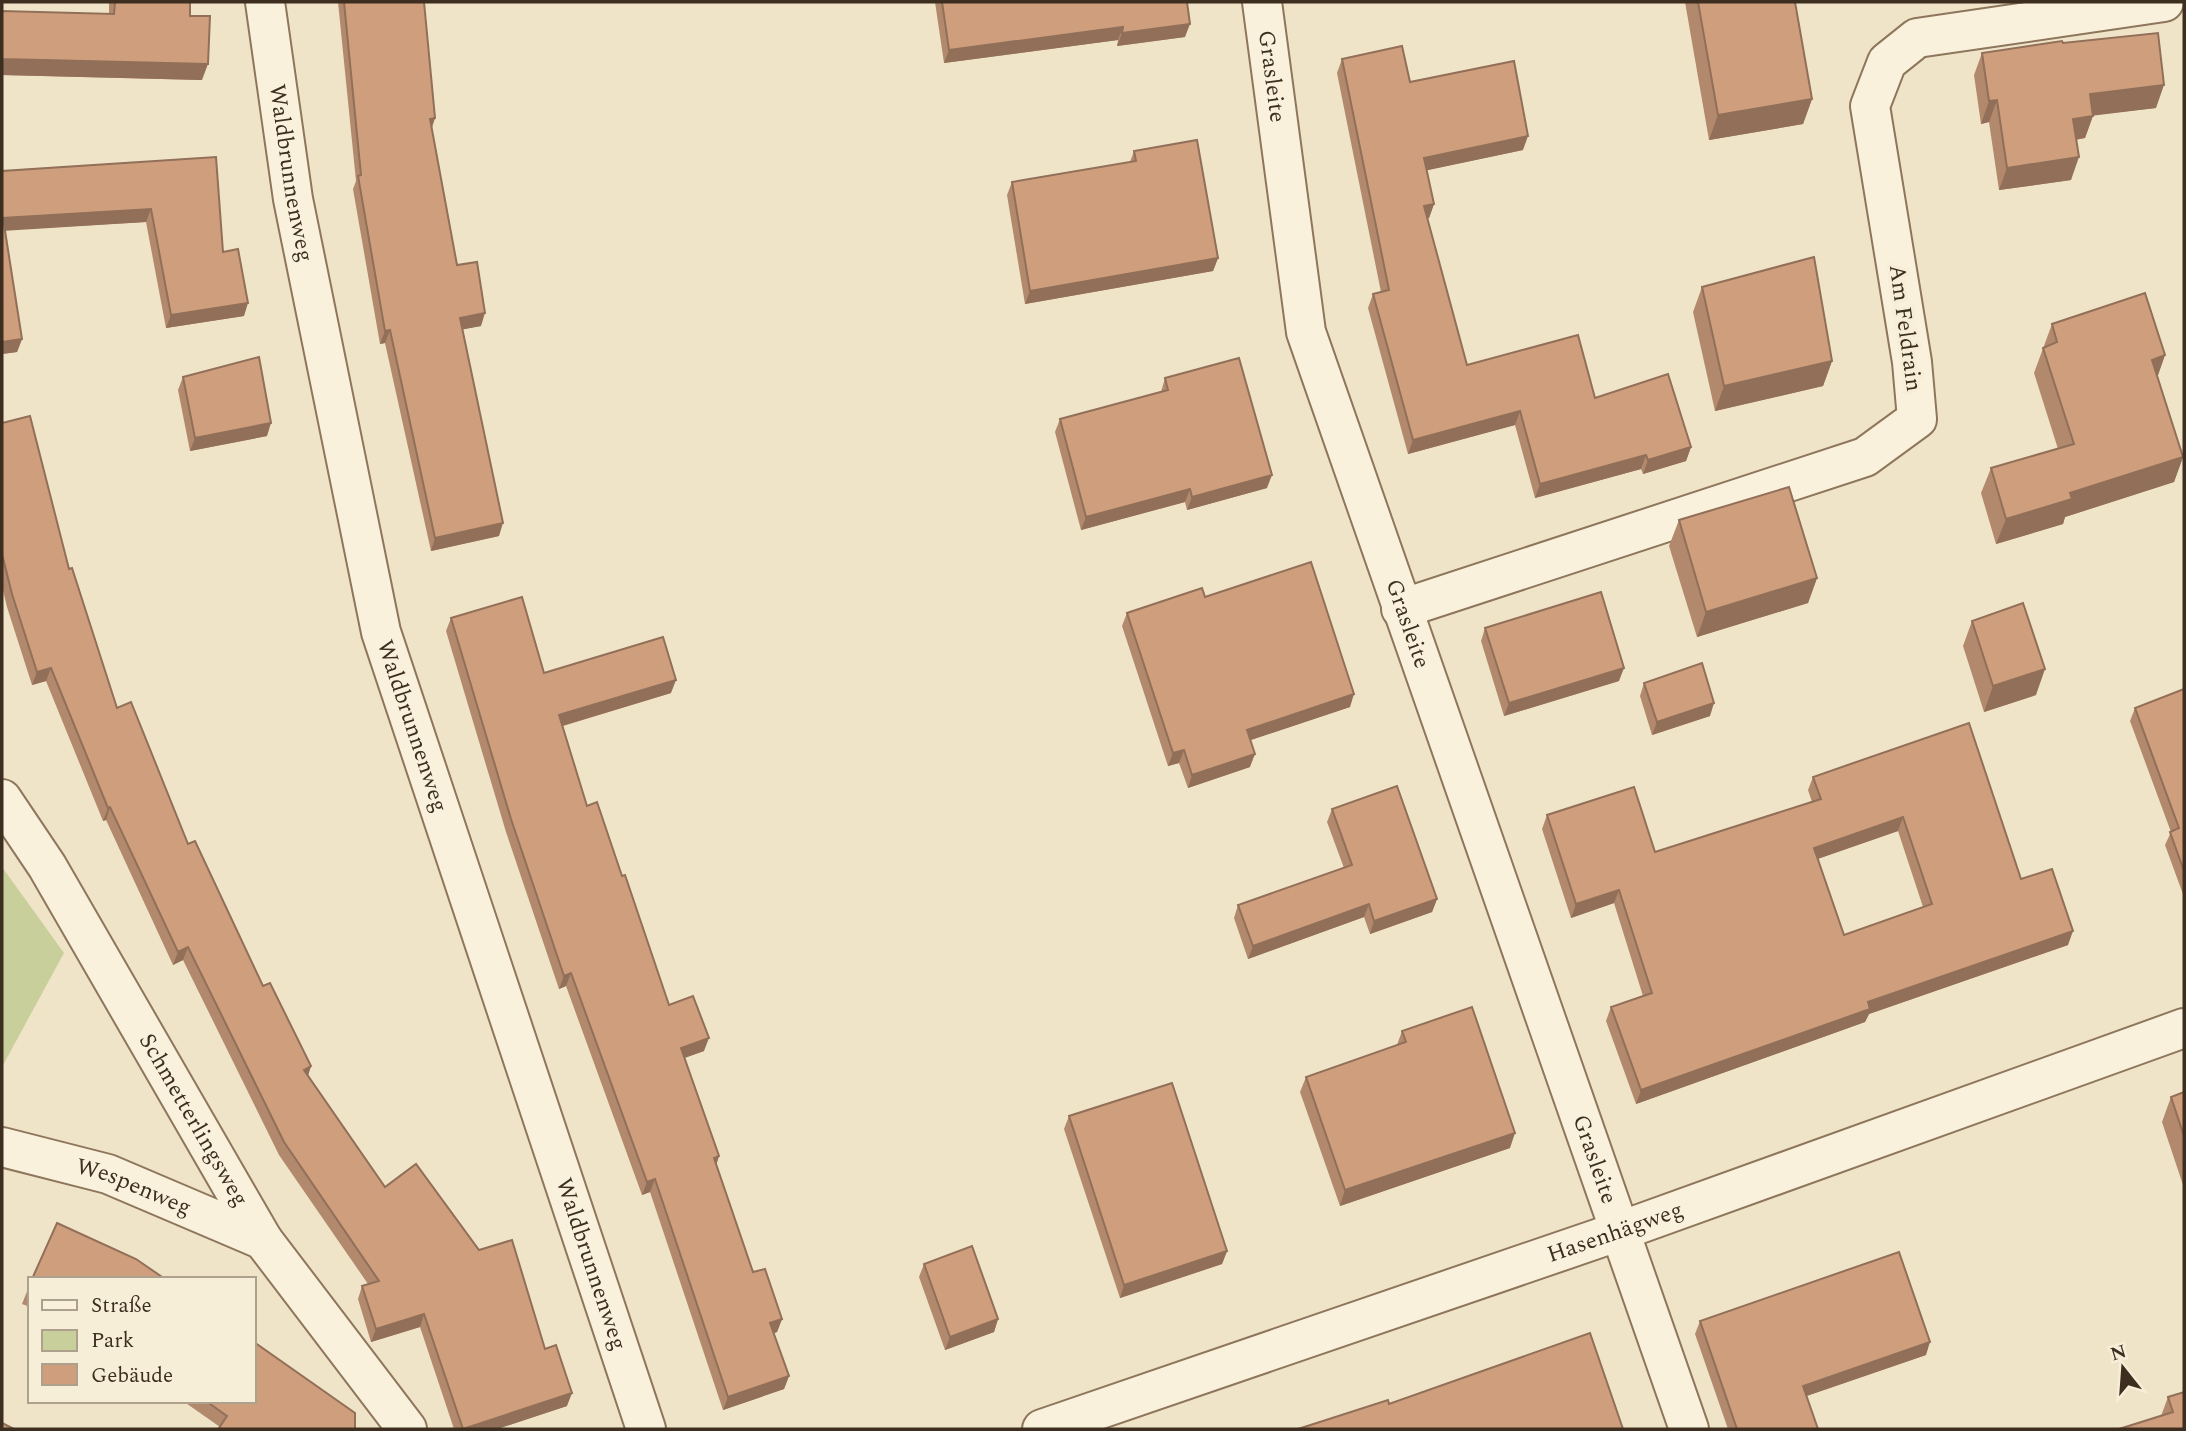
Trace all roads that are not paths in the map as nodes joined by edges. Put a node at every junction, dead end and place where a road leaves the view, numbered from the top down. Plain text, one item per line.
1 (265, 2) edge
2 (1262, 2) edge
3 (2164, 2) edge
4 (1401, 608) junction
5 (2, 799) edge
6 (2184, 1028) edge
7 (2, 1147) edge
8 (1620, 1231) junction
9 (263, 1240) junction
10 (407, 1429) edge
11 (646, 1429) edge
12 (1042, 1429) edge
13 (1689, 1429) edge

1 - 11 street, Waldbrunnenweg
2 - 4 street, Grasleite
3 - 4 street, Am Feldrain
4 - 8 street, Grasleite
5 - 9 street, Schmetterlingsweg
6 - 8 street, Hasenhägweg
7 - 9 street, Wespenweg
8 - 12 street, Hasenhägweg
8 - 13 street, Grasleite
9 - 10 street, Schmetterlingsweg

